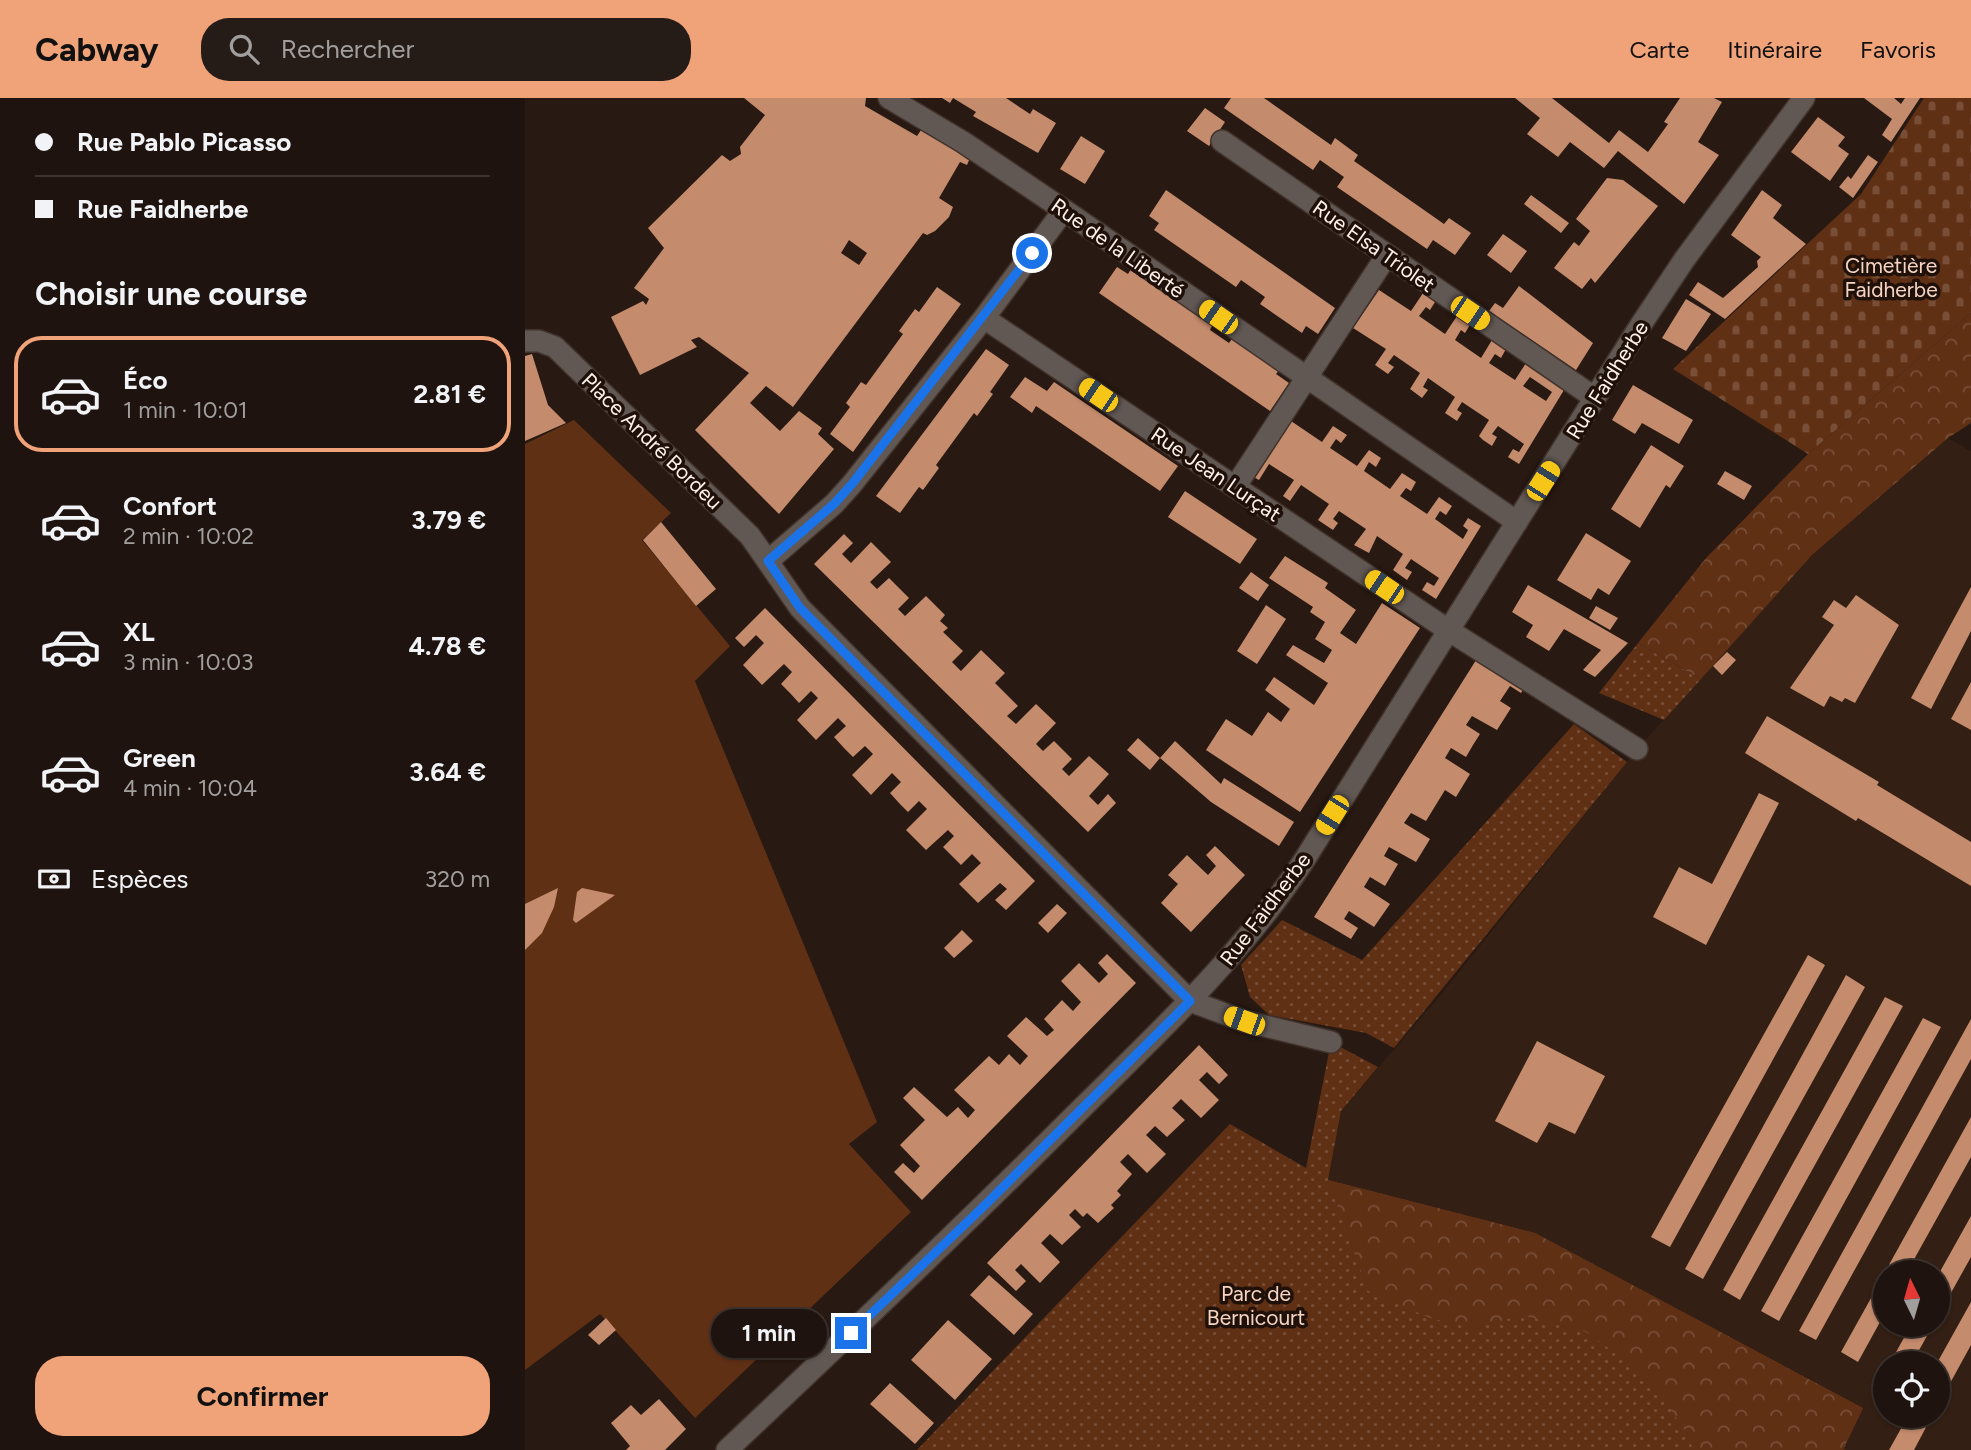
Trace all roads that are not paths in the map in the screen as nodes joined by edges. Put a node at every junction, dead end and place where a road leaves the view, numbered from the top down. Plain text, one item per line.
1 (889, 98) edge
2 (1804, 98) edge
3 (1222, 141) dead end
4 (1064, 210) junction
5 (1387, 256) junction
6 (984, 318) junction
7 (525, 341) edge
8 (1306, 378) junction
9 (1595, 398) junction
10 (1235, 487) junction
11 (1517, 522) junction
12 (768, 561) junction
13 (1448, 630) junction
14 (1637, 749) dead end
15 (1190, 1001) junction
16 (1331, 1042) dead end
17 (727, 1450) edge

1 - 4 street, Rue de la Liberté
2 - 9 street, Rue Faidherbe
3 - 5 street, Rue Elsa Triolet
4 - 6 street
4 - 8 street, Rue de la Liberté
5 - 8 street
5 - 9 street, Rue Elsa Triolet
6 - 10 street, Rue Jean Lurçat
6 - 12 street
7 - 12 street, Place André Bordeu
8 - 10 street
8 - 11 street, Rue de la Liberté
9 - 11 street, Rue Faidherbe
10 - 13 street, Rue Jean Lurçat
11 - 13 street, Rue Faidherbe
12 - 15 street, Place André Bordeu
13 - 14 street, Rue Jean Lurçat
13 - 15 street, Rue Faidherbe
15 - 16 street
15 - 17 street, Rue Faidherbe

